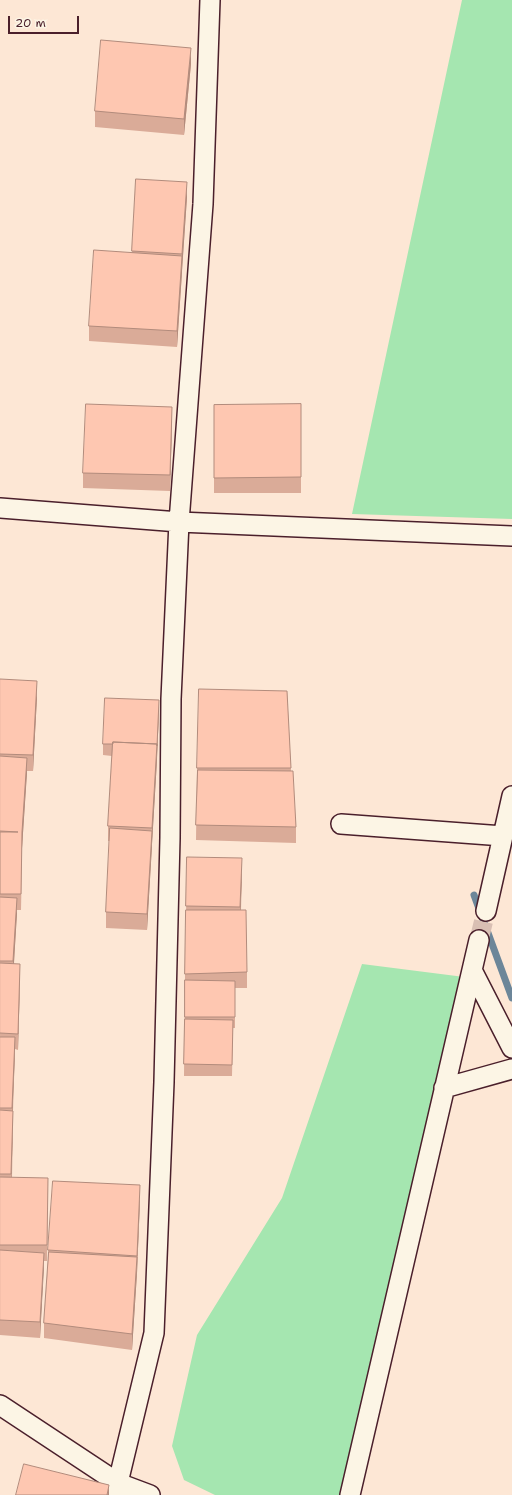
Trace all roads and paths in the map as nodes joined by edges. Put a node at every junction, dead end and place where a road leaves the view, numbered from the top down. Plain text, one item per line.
1 (210, 0) edge
2 (0, 508) edge
3 (179, 522) junction
4 (512, 536) edge
5 (512, 796) edge
6 (341, 824) dead end
7 (503, 836) junction
8 (486, 911) tunnel mouth
9 (479, 940) tunnel mouth
10 (472, 970) junction
11 (512, 1048) edge
12 (512, 1069) edge
13 (444, 1088) junction
14 (0, 1405) edge
15 (117, 1489) edge
16 (150, 1495) edge
17 (350, 1495) edge

1 - 3 street
2 - 3 street
3 - 4 street
3 - 15 street
5 - 7 street
6 - 7 street
7 - 8 street
9 - 10 street
10 - 11 street
10 - 13 street
12 - 13 street
13 - 17 street
14 - 15 street
15 - 16 street

